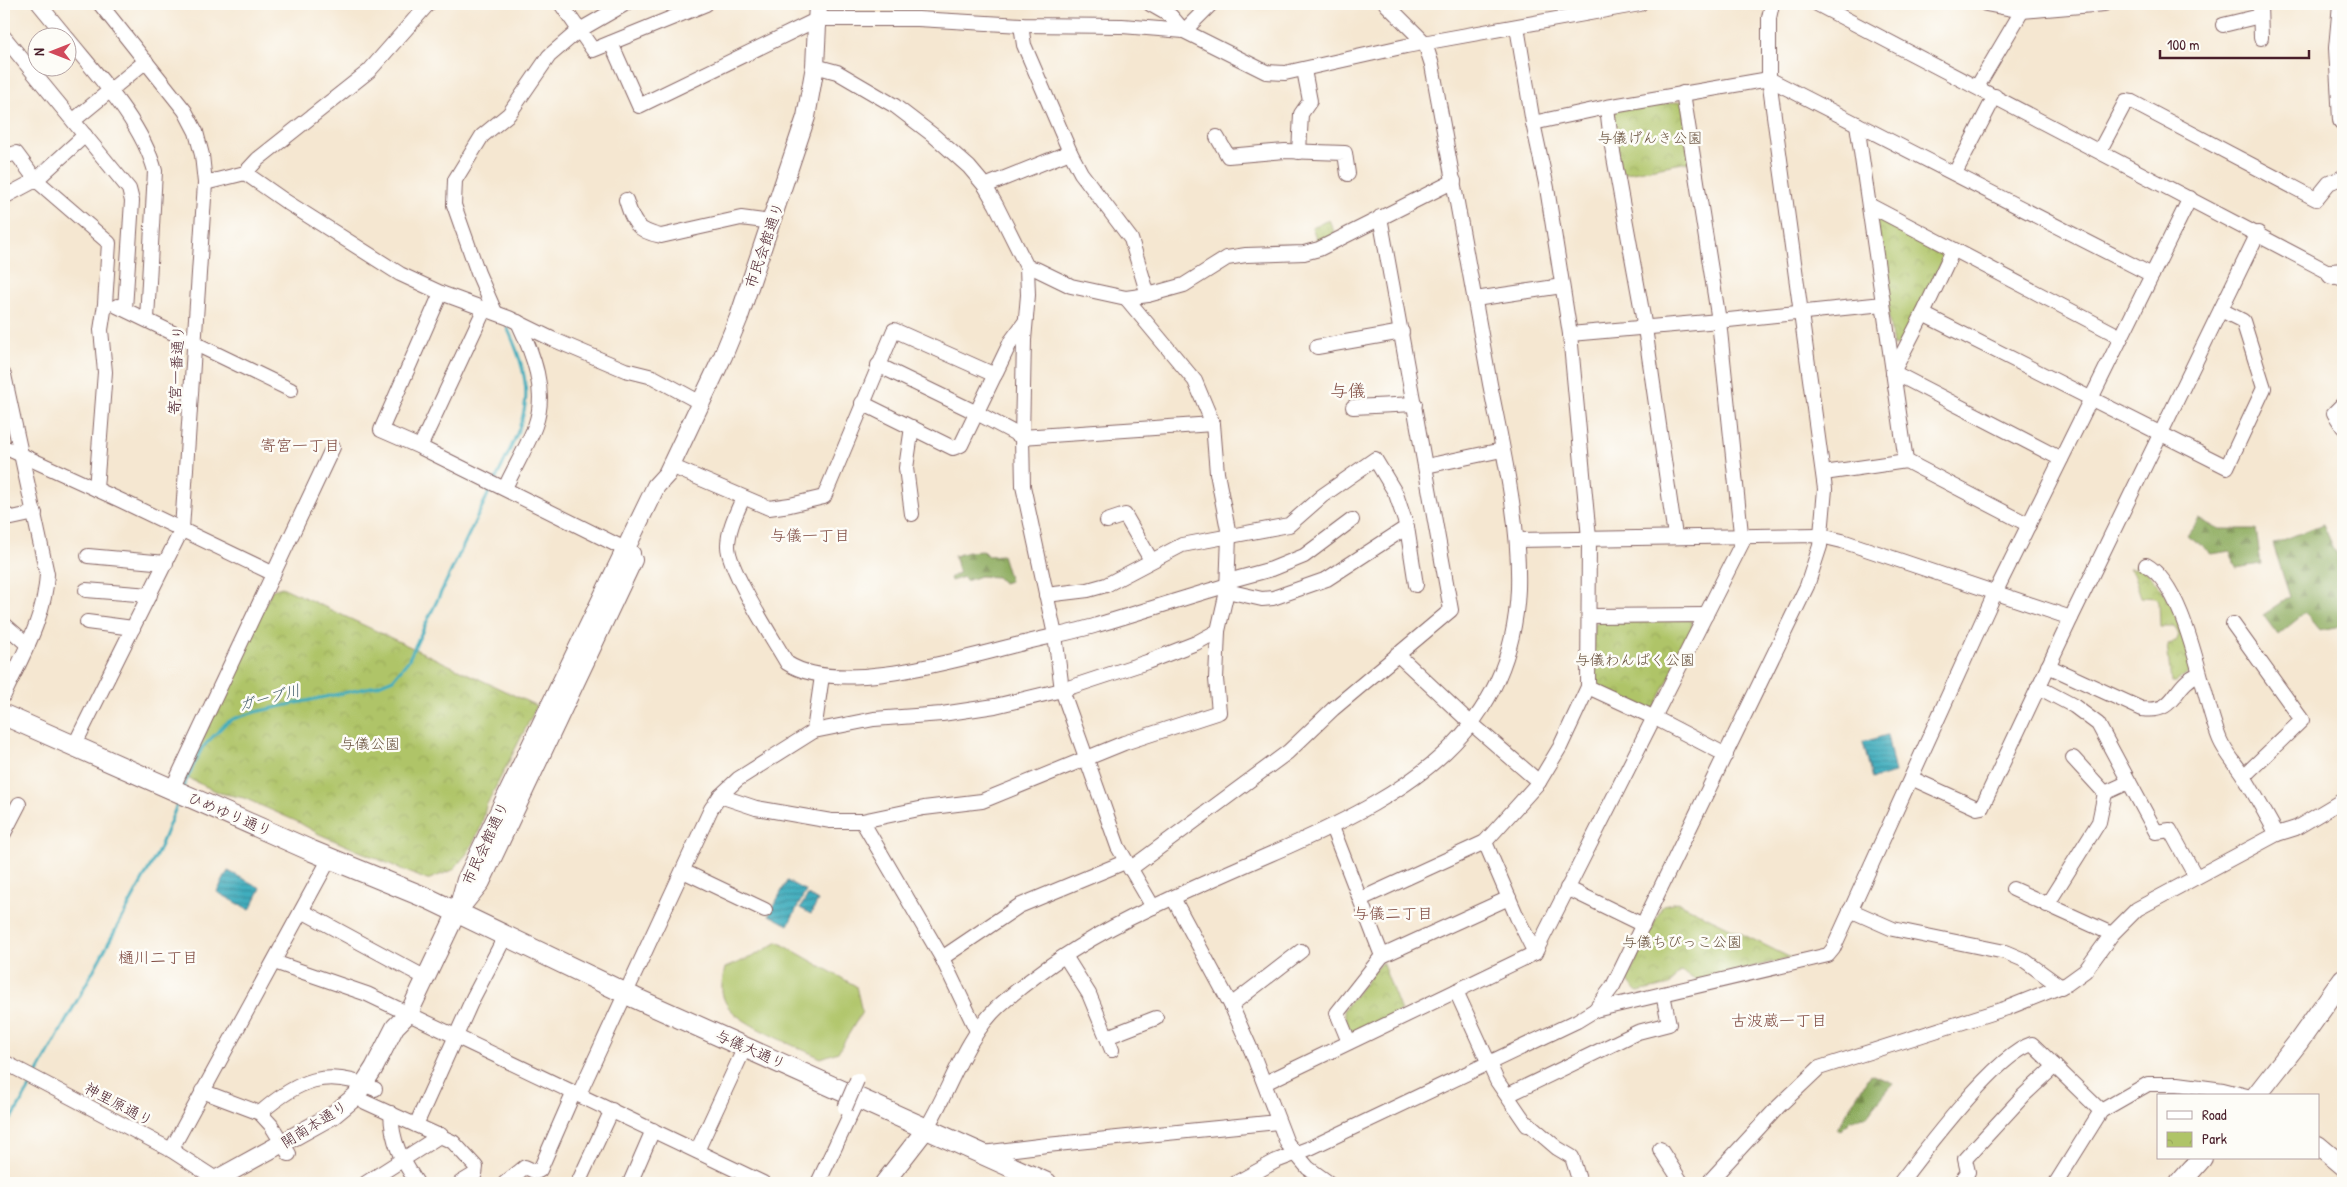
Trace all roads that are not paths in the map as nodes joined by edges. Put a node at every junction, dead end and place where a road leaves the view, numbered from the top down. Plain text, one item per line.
1 (40, 4) edge
2 (100, 4) edge
3 (428, 4) edge
4 (561, 4) edge
5 (625, 4) edge
6 (706, 4) edge
7 (1150, 4) edge
8 (1211, 4) edge
9 (1386, 4) edge
10 (1403, 4) edge
11 (1639, 4) edge
12 (1772, 4) edge
13 (1817, 4) edge
14 (1986, 4) edge
15 (2098, 4) edge
16 (2343, 4) edge
17 (2260, 10) edge
18 (818, 11) edge
19 (2022, 11) junction
20 (1402, 18) junction
21 (1021, 25) junction
22 (2223, 25) dead end
23 (1517, 27) junction
24 (59, 28) edge
25 (578, 30) junction
26 (1184, 30) junction
27 (2261, 38) dead end
28 (5, 42) edge
29 (611, 43) junction
30 (1425, 43) junction
31 (78, 52) edge
32 (146, 61) junction
33 (815, 66) junction
34 (1304, 70) junction
35 (1769, 79) junction
36 (1977, 87) junction
37 (109, 91) junction
38 (1684, 93) junction
39 (1995, 96) junction
40 (1607, 107) junction
41 (74, 120) junction
42 (2343, 120) edge
43 (1533, 123) junction
44 (1857, 124) junction
45 (85, 135) junction
46 (1217, 137) dead end
47 (2100, 150) junction
48 (1070, 152) junction
49 (1299, 152) junction
50 (4, 157) edge
51 (245, 173) junction
52 (1955, 173) junction
53 (1348, 174) dead end
54 (2343, 177) edge
55 (36, 180) junction
56 (1454, 181) junction
57 (205, 183) junction
58 (985, 186) junction
59 (4, 197) edge
60 (2190, 198) junction
61 (626, 200) dead end
62 (1869, 205) junction
63 (1380, 218) junction
64 (772, 222) junction
65 (2258, 233) junction
66 (1953, 250) junction
67 (1027, 267) junction
68 (2152, 275) junction
69 (2340, 275) edge
70 (1562, 286) junction
71 (441, 293) junction
72 (1148, 295) junction
73 (1126, 298) junction
74 (1475, 299) junction
75 (105, 300) junction
76 (1883, 304) junction
77 (125, 309) junction
78 (2221, 310) junction
79 (1801, 311) junction
80 (501, 314) junction
81 (1924, 314) junction
82 (147, 319) junction
83 (1719, 321) junction
84 (1025, 322) junction
85 (1645, 328) junction
86 (1402, 332) junction
87 (1570, 334) junction
88 (2121, 337) junction
89 (194, 344) junction
90 (1317, 347) dead end
91 (878, 365) junction
92 (1893, 372) junction
93 (4, 375) edge
94 (995, 375) junction
95 (291, 390) dead end
96 (2091, 400) junction
97 (701, 403) junction
98 (862, 403) junction
99 (1415, 404) junction
100 (2343, 404) edge
101 (1353, 407) dead end
102 (977, 413) junction
103 (1213, 424) junction
104 (912, 427) junction
105 (2343, 427) edge
106 (2161, 434) junction
107 (1022, 437) junction
108 (4, 447) edge
109 (334, 447) dead end
110 (420, 448) junction
111 (1502, 450) junction
112 (22, 456) junction
113 (2062, 459) junction
114 (1906, 460) junction
115 (1426, 466) junction
116 (669, 470) junction
117 (1824, 473) junction
118 (497, 485) junction
119 (96, 489) junction
120 (743, 498) junction
121 (35, 513) junction
122 (4, 514) edge
123 (912, 514) dead end
124 (1352, 520) dead end
125 (1107, 521) dead end
126 (2029, 525) junction
127 (1407, 527) junction
128 (182, 529) junction
129 (1743, 535) junction
130 (1822, 535) junction
131 (1229, 536) junction
132 (1674, 536) junction
133 (1589, 538) junction
134 (1517, 540) junction
135 (631, 552) junction
136 (88, 556) dead end
137 (1151, 560) junction
138 (166, 563) junction
139 (2146, 565) dead end
140 (272, 573) junction
141 (1416, 585) dead end
142 (1228, 586) junction
143 (86, 590) dead end
144 (1995, 592) junction
145 (150, 595) junction
146 (1046, 595) junction
147 (1706, 615) junction
148 (1589, 616) junction
149 (2071, 618) junction
150 (87, 622) dead end
151 (4, 624) edge
152 (2233, 624) dead end
153 (133, 628) junction
154 (1218, 631) junction
155 (1055, 635) junction
156 (28, 645) junction
157 (1397, 654) junction
158 (2048, 666) junction
159 (2199, 674) junction
160 (822, 676) junction
161 (1588, 687) junction
162 (2038, 687) junction
163 (1062, 690) junction
164 (4, 695) edge
165 (4, 715) edge
166 (1655, 718) junction
167 (1472, 723) junction
168 (814, 731) junction
169 (74, 746) junction
170 (1726, 755) junction
171 (1086, 758) junction
172 (2073, 758) dead end
173 (2244, 776) junction
174 (1911, 778) junction
175 (1539, 782) junction
176 (2129, 782) junction
177 (178, 792) junction
178 (2105, 792) junction
179 (720, 796) junction
180 (2343, 800) edge
181 (19, 804) dead end
182 (862, 821) junction
183 (1332, 826) junction
184 (4, 833) edge
185 (2277, 834) junction
186 (1485, 842) junction
187 (330, 858) junction
188 (1128, 866) junction
189 (683, 871) junction
190 (2196, 877) junction
191 (1567, 888) junction
192 (2012, 889) dead end
193 (1174, 898) junction
194 (1509, 898) junction
195 (1361, 899) junction
196 (2047, 905) junction
197 (1153, 907) junction
198 (766, 910) dead end
199 (1850, 910) junction
200 (302, 911) junction
201 (457, 912) junction
202 (1643, 925) junction
203 (2112, 934) junction
204 (506, 935) junction
205 (1301, 951) dead end
206 (1535, 953) junction
207 (1066, 956) junction
208 (1382, 956) junction
209 (942, 958) junction
210 (274, 962) junction
211 (426, 978) junction
212 (2343, 979) edge
213 (1613, 986) junction
214 (2061, 987) junction
215 (1456, 991) junction
216 (626, 994) junction
217 (1663, 994) junction
218 (1623, 1002) junction
219 (1231, 1005) junction
220 (1595, 1010) junction
221 (409, 1013) junction
222 (1156, 1018) dead end
223 (977, 1032) junction
224 (457, 1035) junction
225 (1349, 1042) junction
226 (745, 1047) junction
227 (4, 1062) edge
228 (1490, 1063) junction
229 (2054, 1066) junction
230 (1265, 1083) junction
231 (202, 1091) junction
232 (369, 1092) junction
233 (577, 1093) junction
234 (2239, 1094) edge
235 (2258, 1094) edge
236 (853, 1095) junction
237 (1508, 1095) junction
238 (612, 1110) junction
239 (2100, 1111) junction
240 (391, 1113) junction
241 (260, 1114) junction
242 (1278, 1122) junction
243 (416, 1125) junction
244 (926, 1129) junction
245 (653, 1130) junction
246 (441, 1136) junction
247 (2320, 1147) edge
248 (286, 1149) junction
249 (1660, 1149) dead end
250 (171, 1150) junction
251 (697, 1151) junction
252 (983, 1153) junction
253 (1296, 1154) junction
254 (402, 1160) junction
255 (2200, 1160) edge
256 (2343, 1166) edge
257 (216, 1182) edge
258 (235, 1183) edge
259 (366, 1183) edge
260 (417, 1183) edge
261 (460, 1183) edge
262 (505, 1183) edge
263 (578, 1183) edge
264 (630, 1183) edge
265 (763, 1183) edge
266 (818, 1183) edge
267 (884, 1183) edge
268 (1047, 1183) edge
269 (1236, 1183) edge
270 (1329, 1183) edge
271 (1580, 1183) edge
272 (1682, 1183) edge
273 (1708, 1183) edge
274 (1900, 1183) edge
275 (1960, 1183) edge
276 (2056, 1183) edge
277 (2180, 1183) edge

1 - 24 street
2 - 32 street, 寄宮一番通り
3 - 51 street
4 - 25 street
5 - 25 street
6 - 29 street
7 - 26 street
8 - 26 street
9 - 20 street
10 - 20 street
11 - 23 street
12 - 35 street
13 - 36 street
14 - 19 street
15 - 19 street
16 - 42 highway
17 - 22 street
17 - 27 street
18 - 21 street
18 - 29 street
18 - 33 main road, 市民会館通り
19 - 36 street
20 - 30 street
21 - 26 street
21 - 48 street
23 - 30 street
23 - 43 street
25 - 29 street
25 - 80 street
26 - 34 street
28 - 41 street
30 - 34 street
30 - 56 street
31 - 37 street
32 - 37 street
32 - 57 street, 寄宮一番通り
33 - 58 street
33 - 64 main road, 市民会館通り
34 - 49 street
35 - 38 street
35 - 44 street
35 - 79 street
36 - 39 street
37 - 41 street
37 - 82 street
38 - 40 street
38 - 83 street
39 - 47 street
39 - 52 street
40 - 43 street
40 - 85 street
41 - 45 street
43 - 70 street
44 - 52 street
44 - 62 street
45 - 55 street
45 - 77 street
46 - 49 street
47 - 54 street
47 - 60 street
48 - 58 street
48 - 72 street
49 - 53 street
50 - 55 street
51 - 57 street
51 - 71 street
52 - 68 street
55 - 59 street
55 - 75 street
56 - 63 street
56 - 74 street
57 - 89 street, 寄宮一番通り
58 - 67 street
60 - 65 street
60 - 68 street
61 - 64 street
62 - 66 street
62 - 76 street
63 - 72 street
63 - 86 street
64 - 97 main road, 市民会館通り
65 - 69 street
65 - 78 street
66 - 81 street
66 - 88 street
67 - 73 street
67 - 84 street
68 - 88 street
70 - 74 street
70 - 87 street
71 - 80 street
71 - 110 street
72 - 73 street
73 - 103 street
74 - 111 street
75 - 77 street
75 - 119 street
76 - 79 street
76 - 92 street
77 - 82 street
78 - 106 street
78 - 106 street
79 - 83 street
79 - 117 street
80 - 97 street
80 - 110 street
80 - 118 street
81 - 92 street
81 - 96 street
82 - 89 street
83 - 85 street
83 - 129 street
84 - 94 street
84 - 107 street
85 - 87 street
85 - 132 street
86 - 90 street
86 - 99 street
87 - 133 street
88 - 96 street
89 - 95 street
89 - 128 street, 寄宮一番通り
91 - 94 street
91 - 98 street
91 - 102 street
92 - 113 street
92 - 114 street
93 - 112 street
94 - 102 street
96 - 106 street
96 - 113 street
97 - 116 main road, 市民会館通り
98 - 104 street
98 - 120 street
99 - 101 street
99 - 115 street
100 - 105 street
102 - 104 street
102 - 107 street
103 - 107 street
103 - 131 street
104 - 123 street
106 - 149 street
107 - 146 street
108 - 112 street
109 - 140 street
110 - 118 street
111 - 115 street
111 - 134 street
112 - 119 street
112 - 121 street
113 - 126 street
114 - 117 street
114 - 126 street
115 - 157 street
116 - 120 street
116 - 135 main road, 市民会館通り
117 - 130 street
118 - 135 street
119 - 128 street
120 - 160 street
121 - 122 street
121 - 156 street
124 - 142 street
125 - 137 street
126 - 144 street
127 - 131 street
127 - 141 street
127 - 142 street
128 - 138 street, 寄宮一番通り
128 - 140 street
129 - 130 street
129 - 132 street
129 - 147 street
130 - 144 street
130 - 170 street
131 - 137 street
131 - 142 street
132 - 133 street
133 - 134 street
133 - 148 street
134 - 167 street
135 - 201 main road, 市民会館通り
136 - 138 street
137 - 146 street
138 - 145 street, 寄宮一番通り
139 - 159 street
140 - 177 street
142 - 154 street
142 - 155 street
143 - 145 street
144 - 149 street
144 - 174 street
145 - 153 street, 寄宮一番通り
146 - 155 street
147 - 148 street
147 - 166 street
148 - 161 street
149 - 158 street
150 - 153 street
151 - 156 street
152 - 173 street
153 - 169 street, 寄宮一番通り
154 - 163 street
154 - 171 street
155 - 160 street
155 - 163 street
156 - 164 street
157 - 167 street
157 - 188 street
158 - 159 street
158 - 162 street
159 - 173 street
160 - 168 street
161 - 166 street
161 - 175 street
162 - 174 street
162 - 176 street
163 - 168 street
163 - 171 street
165 - 169 highway, ひめゆり通り
166 - 170 street
166 - 191 street
167 - 175 street
167 - 183 street
168 - 179 street
169 - 177 highway, ひめゆり通り
170 - 202 street
171 - 182 street
171 - 188 street
172 - 178 street
173 - 185 street
174 - 199 street
175 - 186 street
176 - 178 street
176 - 190 street
177 - 187 highway, ひめゆり通り
178 - 196 street
179 - 182 street
179 - 189 street
180 - 185 street
181 - 184 street
182 - 209 street
183 - 193 street
183 - 195 street
185 - 190 street
186 - 194 street
186 - 195 street
187 - 200 street
187 - 201 highway, ひめゆり通り
188 - 197 street
188 - 209 street
189 - 198 street
189 - 216 street
190 - 203 street
191 - 202 street
191 - 206 street
192 - 196 street
193 - 197 street
193 - 219 street
194 - 206 street
194 - 208 street
195 - 208 street
196 - 203 street
197 - 207 street
199 - 214 street
199 - 217 street
200 - 210 street
200 - 211 street
201 - 204 highway, 与儀大通り
201 - 211 main road, 開南本通り
202 - 213 street
203 - 214 street
204 - 216 highway, 与儀大通り
204 - 224 street
205 - 219 street
206 - 215 street
207 - 222 street
207 - 223 street
208 - 225 street
209 - 223 street
210 - 221 street
210 - 231 street
211 - 221 main road, 開南本通り
212 - 235 highway
213 - 218 street
213 - 220 street
214 - 273 street
215 - 225 street
215 - 228 street
216 - 226 highway, 与儀大通り
216 - 233 street
217 - 218 street
217 - 237 street
218 - 220 street
219 - 230 street
220 - 228 street
221 - 224 street
221 - 232 main road, 開南本通り
223 - 244 street
224 - 233 street
224 - 243 street
225 - 230 street
226 - 236 highway, 与儀大通り
226 - 251 street
227 - 250 street, 神里原通り
228 - 237 street
228 - 253 street
229 - 239 street
229 - 274 street
229 - 275 street
230 - 242 street
231 - 241 street
231 - 250 street
232 - 240 street
232 - 241 street
232 - 248 main road, 開南本通り
233 - 238 street
233 - 262 street
234 - 239 street
236 - 244 highway, 与儀大通り
236 - 266 street
237 - 271 street
238 - 245 street
238 - 263 street
239 - 276 street
240 - 243 street
240 - 254 street
241 - 248 street
242 - 252 street
242 - 253 street
243 - 246 street
244 - 252 highway, 与儀大通り
244 - 267 main road
245 - 251 street
245 - 264 street
246 - 254 street
246 - 261 street
247 - 256 main road
248 - 257 main road, 開南本通り
248 - 258 main road, 開南本通り
249 - 272 street
250 - 257 street, 神里原通り
251 - 265 street
252 - 268 highway, 与儀大通り
253 - 269 street
253 - 270 street
254 - 259 street
254 - 260 street
255 - 277 highway

